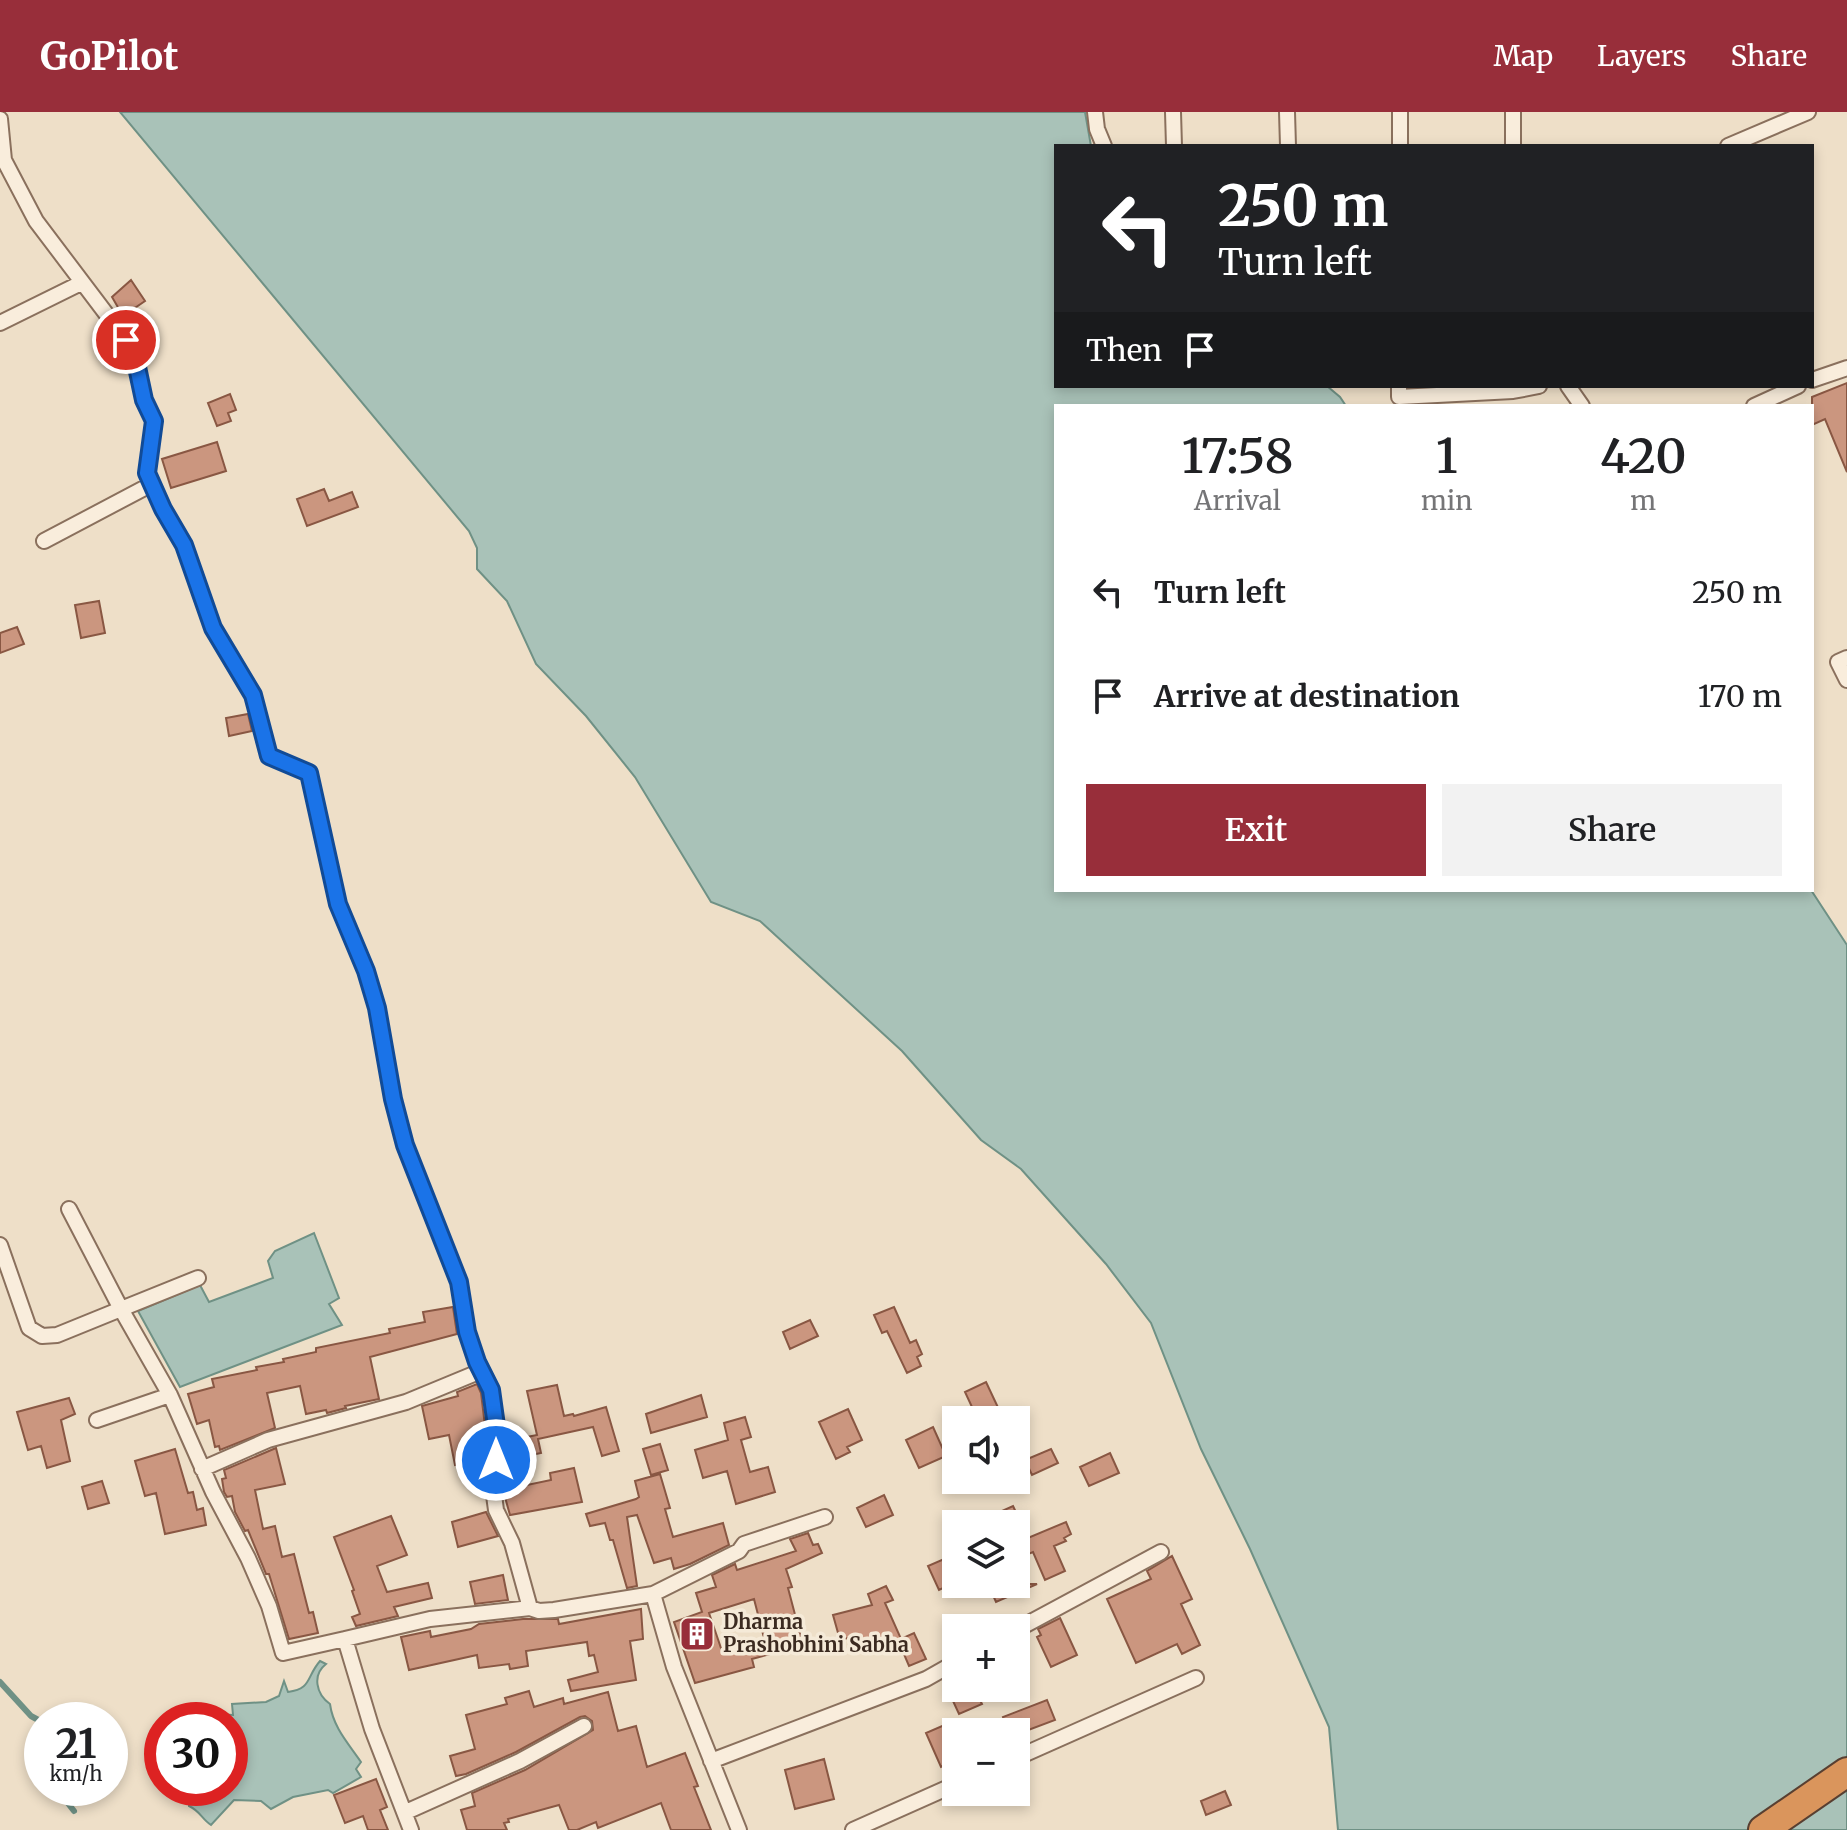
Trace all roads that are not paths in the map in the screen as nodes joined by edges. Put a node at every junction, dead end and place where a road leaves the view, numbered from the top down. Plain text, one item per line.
1 (1095, 112) edge
2 (1173, 112) edge
3 (1287, 112) edge
4 (1400, 112) edge
5 (1513, 112) edge
6 (1808, 112) edge
7 (0, 119) edge
8 (1103, 144) edge
9 (1174, 144) edge
10 (1288, 144) edge
11 (1400, 144) edge
12 (1513, 144) edge
13 (1733, 144) edge
14 (1, 149) edge
15 (81, 283) junction
16 (0, 323) edge
17 (1847, 368) edge
18 (1814, 379) edge
19 (1399, 388) edge
20 (1513, 388) edge
21 (1794, 388) edge
22 (1758, 404) edge
23 (152, 484) junction
24 (44, 541) dead end
25 (1847, 658) edge
26 (1847, 680) edge
27 (69, 1209) dead end
28 (0, 1245) edge
29 (198, 1278) dead end
30 (121, 1309) junction
31 (481, 1371) junction
32 (170, 1395) junction
33 (97, 1420) dead end
34 (202, 1469) junction
35 (825, 1517) dead end
36 (1161, 1552) dead end
37 (653, 1594) junction
38 (530, 1608) junction
39 (1030, 1622) edge
40 (345, 1639) junction
41 (942, 1670) edge
42 (1196, 1678) dead end
43 (584, 1726) dead end
44 (1030, 1752) edge
45 (711, 1761) junction
46 (1847, 1772) edge
47 (942, 1790) edge
48 (406, 1812) junction
49 (411, 1830) edge
50 (739, 1830) edge
51 (853, 1830) edge
52 (1763, 1830) edge

1 - 8 street
2 - 9 street
3 - 10 street
4 - 11 street
5 - 12 street
6 - 13 street
7 - 14 street
14 - 15 street
15 - 16 street
15 - 23 street
17 - 18 street
19 - 20 street
21 - 22 street
23 - 24 street
23 - 31 street
25 - 26 street
27 - 30 street
28 - 30 street
29 - 30 street
30 - 32 street
31 - 34 street
31 - 38 street
32 - 33 street
32 - 34 street
34 - 40 street
35 - 37 street
36 - 39 street
37 - 38 street
37 - 45 street
38 - 40 street
40 - 48 street
41 - 45 street
42 - 44 street
43 - 48 street
45 - 50 street
46 - 52 highway
47 - 51 street
48 - 49 street

